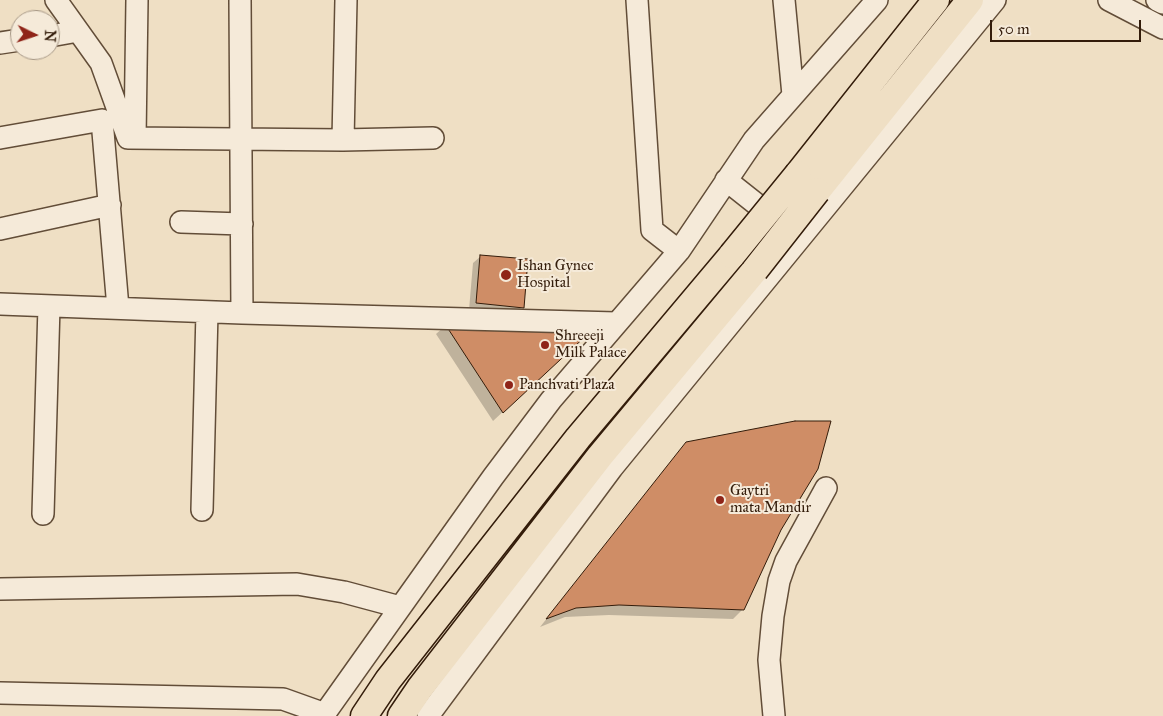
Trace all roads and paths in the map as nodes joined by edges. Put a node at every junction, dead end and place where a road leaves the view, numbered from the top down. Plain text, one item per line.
1 (56, 0) edge
2 (137, 0) edge
3 (240, 0) edge
4 (346, 0) edge
5 (637, 0) edge
6 (784, 0) edge
7 (877, 0) edge
8 (936, 0) edge
9 (970, 0) edge
10 (995, 0) edge
11 (1109, 0) edge
12 (1157, 0) edge
13 (1163, 3) edge
14 (1163, 28) edge
15 (78, 31) junction
16 (60, 34) edge
17 (793, 95) junction
18 (0, 138) edge
19 (134, 138) junction
20 (433, 138) dead end
21 (242, 140) junction
22 (343, 140) junction
23 (726, 180) junction
24 (110, 205) junction
25 (181, 222) dead end
26 (242, 224) junction
27 (0, 229) edge
28 (801, 238) junction
29 (679, 251) junction
30 (0, 304) edge
31 (50, 306) junction
32 (118, 308) junction
33 (207, 312) junction
34 (242, 314) junction
35 (616, 323) junction
36 (826, 488) dead end
37 (202, 510) dead end
38 (43, 514) dead end
39 (0, 589) edge
40 (400, 607) junction
41 (0, 693) edge
42 (324, 715) edge
43 (364, 716) edge
44 (401, 716) edge
45 (428, 716) edge
46 (774, 716) edge

1 - 15 street
2 - 19 street
3 - 21 street
4 - 22 street
5 - 29 street
6 - 17 street
7 - 17 street
8 - 43 main road, bridge
9 - 44 main road, bridge
10 - 28 street
11 - 14 street
12 - 13 street
15 - 16 street
15 - 19 street
17 - 23 street
18 - 24 street
19 - 21 street
20 - 22 street
21 - 22 street
21 - 26 street
23 - 28 street
23 - 29 street
24 - 27 street
24 - 32 street
25 - 26 street
26 - 34 street
28 - 45 street
29 - 35 street
30 - 31 street
31 - 32 street
31 - 38 street
32 - 33 street
33 - 34 street
33 - 37 street
34 - 35 street
35 - 40 street
36 - 46 street
39 - 40 street
40 - 42 street
41 - 42 street

